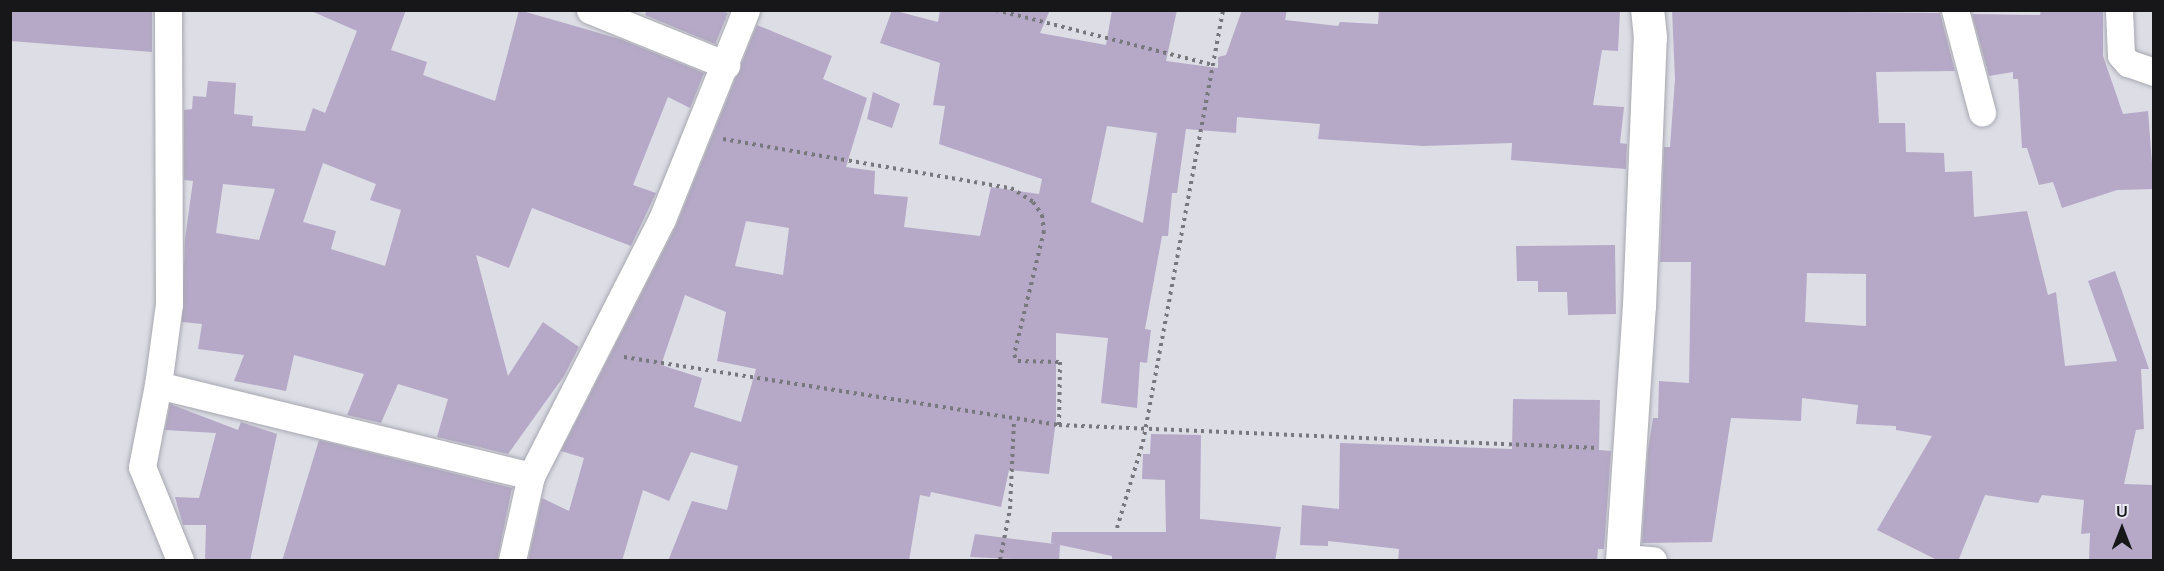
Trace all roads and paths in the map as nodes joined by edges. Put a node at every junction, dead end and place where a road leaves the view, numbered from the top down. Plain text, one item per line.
1 (168, 10) edge
2 (590, 10) edge
3 (746, 10) edge
4 (996, 10) edge
5 (1223, 10) edge
6 (1647, 10) edge
7 (1955, 10) edge
8 (2119, 10) edge
9 (726, 64) junction
10 (1213, 65) junction
11 (2154, 72) edge
12 (1982, 112) dead end
13 (696, 133) junction
14 (591, 350) junction
15 (158, 385) junction
16 (1014, 420) junction
17 (1059, 425) junction
18 (1145, 429) junction
19 (1628, 450) junction
20 (531, 476) junction
21 (1116, 528) dead end
22 (1633, 560) edge
23 (180, 561) edge
24 (512, 561) edge
25 (1000, 561) edge

1 - 15 street
2 - 9 street
3 - 9 street
4 - 10 path
5 - 10 path
6 - 19 street
7 - 12 street
8 - 11 street
9 - 13 street
10 - 18 path
13 - 14 street
13 - 17 path
14 - 16 path
14 - 20 street
15 - 20 street
15 - 23 street
16 - 17 path
16 - 25 path
17 - 18 path
18 - 19 path
18 - 21 path
19 - 22 street
20 - 24 street

